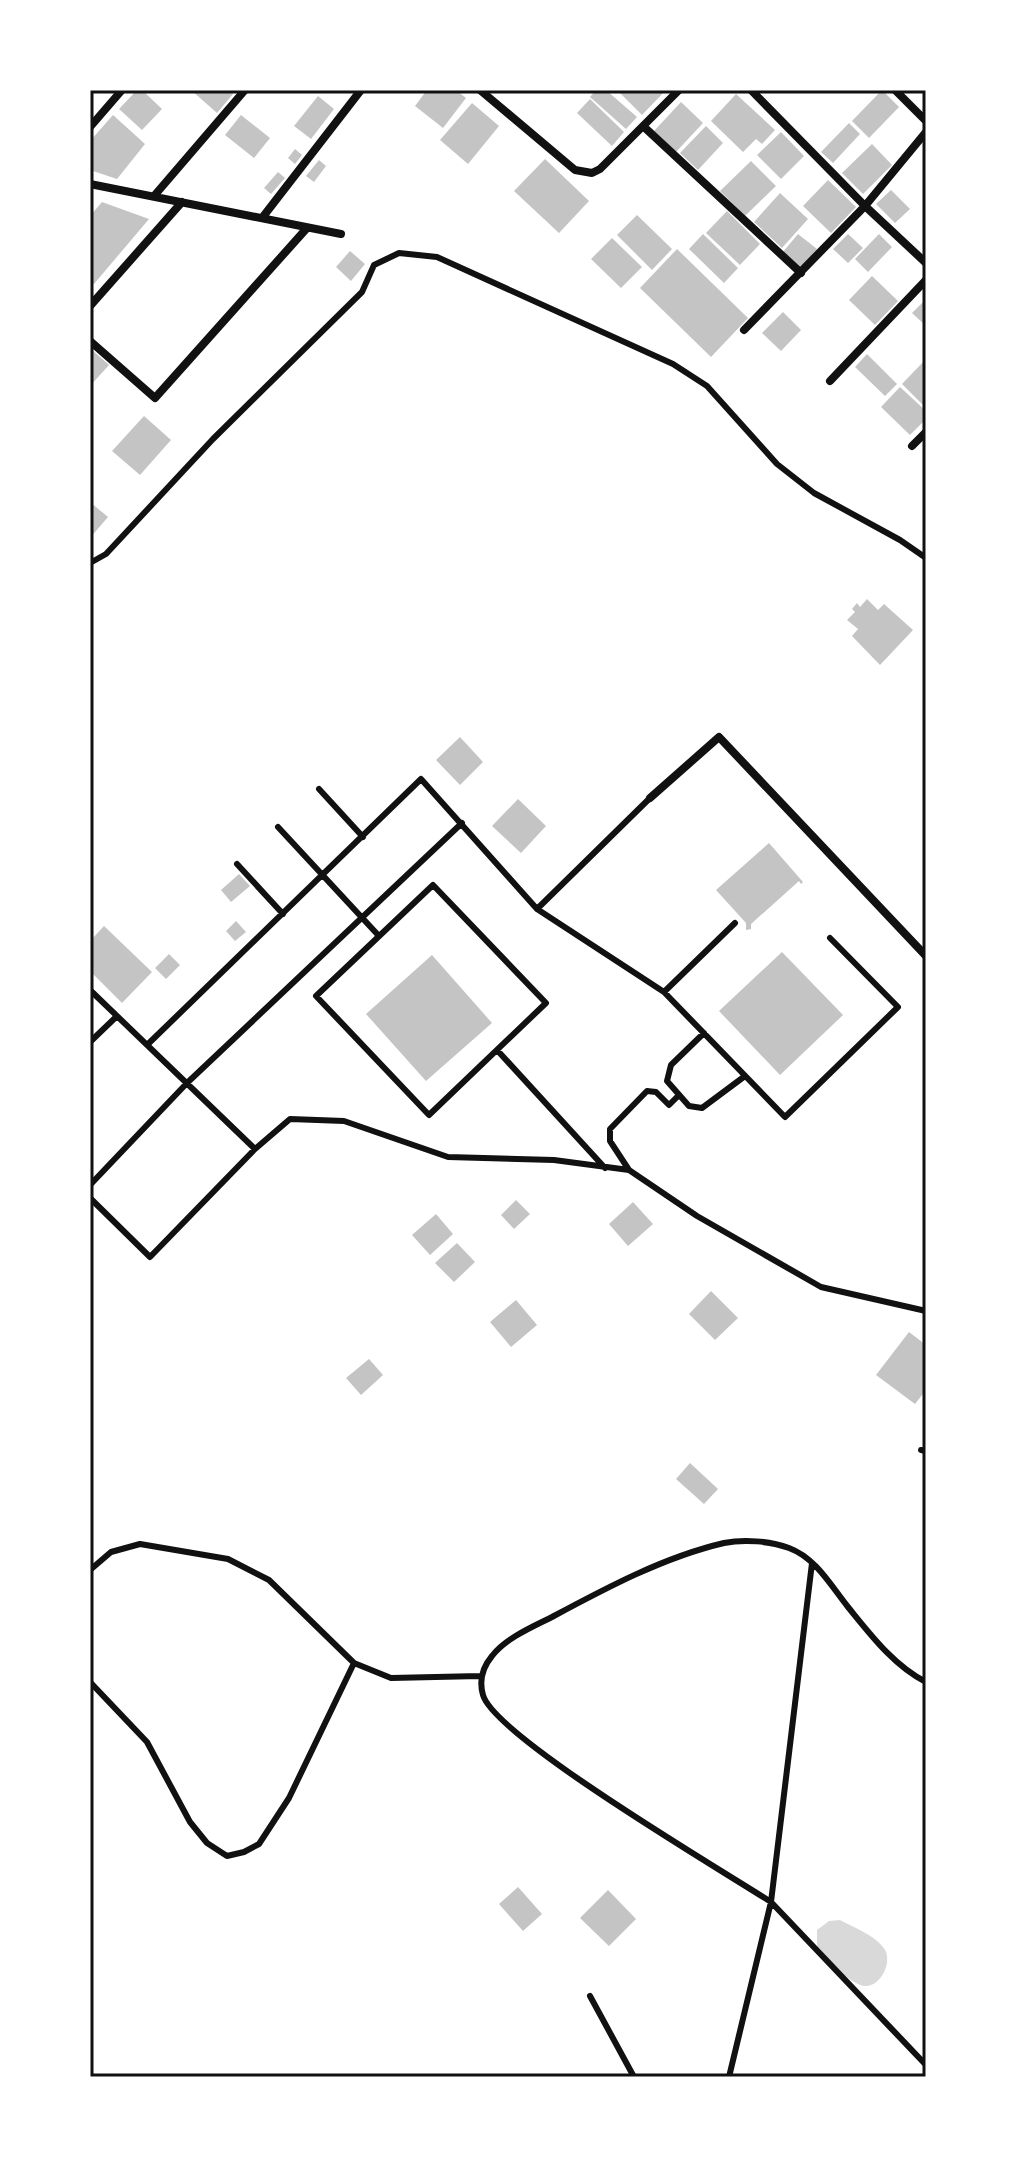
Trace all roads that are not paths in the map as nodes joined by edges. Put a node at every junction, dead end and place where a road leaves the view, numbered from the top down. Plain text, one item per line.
1 (122, 90) edge
2 (245, 90) edge
3 (361, 90) edge
4 (480, 90) edge
5 (679, 90) edge
6 (751, 90) edge
7 (895, 90) edge
8 (926, 121) edge
9 (643, 126) junction
10 (90, 127) edge
11 (926, 132) edge
12 (90, 184) edge
13 (154, 196) junction
14 (182, 202) junction
15 (865, 206) junction
16 (262, 218) junction
17 (307, 228) junction
18 (341, 234) dead end
19 (926, 263) edge
20 (801, 273) junction
21 (926, 280) edge
22 (90, 306) edge
23 (744, 330) dead end
24 (90, 341) edge
25 (830, 381) dead end
26 (926, 432) edge
27 (912, 446) dead end
28 (926, 558) edge
29 (90, 563) edge
30 (319, 789) dead end
31 (650, 798) joint
32 (462, 823) junction
33 (278, 827) dead end
34 (363, 837) junction
35 (237, 864) dead end
36 (323, 875) junction
37 (537, 909) junction
38 (283, 914) junction
39 (361, 916) junction
40 (735, 923) dead end
41 (379, 936) junction
42 (830, 938) dead end
43 (926, 956) edge
44 (90, 990) edge
45 (664, 992) junction
46 (117, 1016) junction
47 (704, 1033) junction
48 (90, 1042) edge
49 (147, 1045) junction
50 (497, 1050) junction
51 (745, 1076) junction
52 (187, 1083) junction
53 (679, 1095) junction
54 (255, 1149) junction
55 (605, 1168) junction
56 (629, 1170) junction
57 (90, 1185) edge
58 (90, 1198) edge
59 (926, 1311) edge
60 (812, 1563) junction
61 (90, 1570) edge
62 (354, 1663) junction
63 (480, 1676) junction
64 (90, 1682) edge
65 (926, 1682) edge
66 (771, 1902) junction
67 (590, 1996) dead end
68 (926, 2065) edge
69 (634, 2077) edge
70 (729, 2077) edge

1 - 10 street
2 - 13 street
3 - 16 street
4 - 9 street
5 - 9 street
6 - 15 street
7 - 8 street
9 - 20 street
11 - 15 street
12 - 13 street
13 - 14 street
14 - 16 street
14 - 22 street
15 - 19 street
15 - 20 street
16 - 17 street
17 - 18 street
17 - 24 street
20 - 23 street
21 - 25 street
26 - 27 street
28 - 29 lane
30 - 34 lane
31 - 37 lane
31 - 43 street
32 - 34 lane
32 - 37 lane
32 - 39 lane
33 - 36 lane
34 - 36 lane
35 - 38 lane
36 - 38 lane
36 - 39 lane
37 - 45 lane
38 - 49 lane
39 - 41 lane
39 - 52 lane
40 - 45 lane
41 - 50 lane
41 - 50 lane
42 - 51 lane
44 - 46 lane
45 - 47 lane
46 - 48 lane
46 - 49 lane
47 - 51 lane
47 - 53 lane
49 - 52 lane
50 - 55 lane
51 - 53 lane
52 - 54 lane
52 - 57 lane
53 - 56 lane
54 - 55 lane
54 - 58 lane
55 - 56 lane
56 - 59 lane
60 - 63 lane
60 - 65 lane
60 - 66 lane
61 - 62 lane
62 - 63 lane
62 - 64 lane
63 - 66 lane
66 - 68 lane
66 - 70 lane
67 - 69 lane

